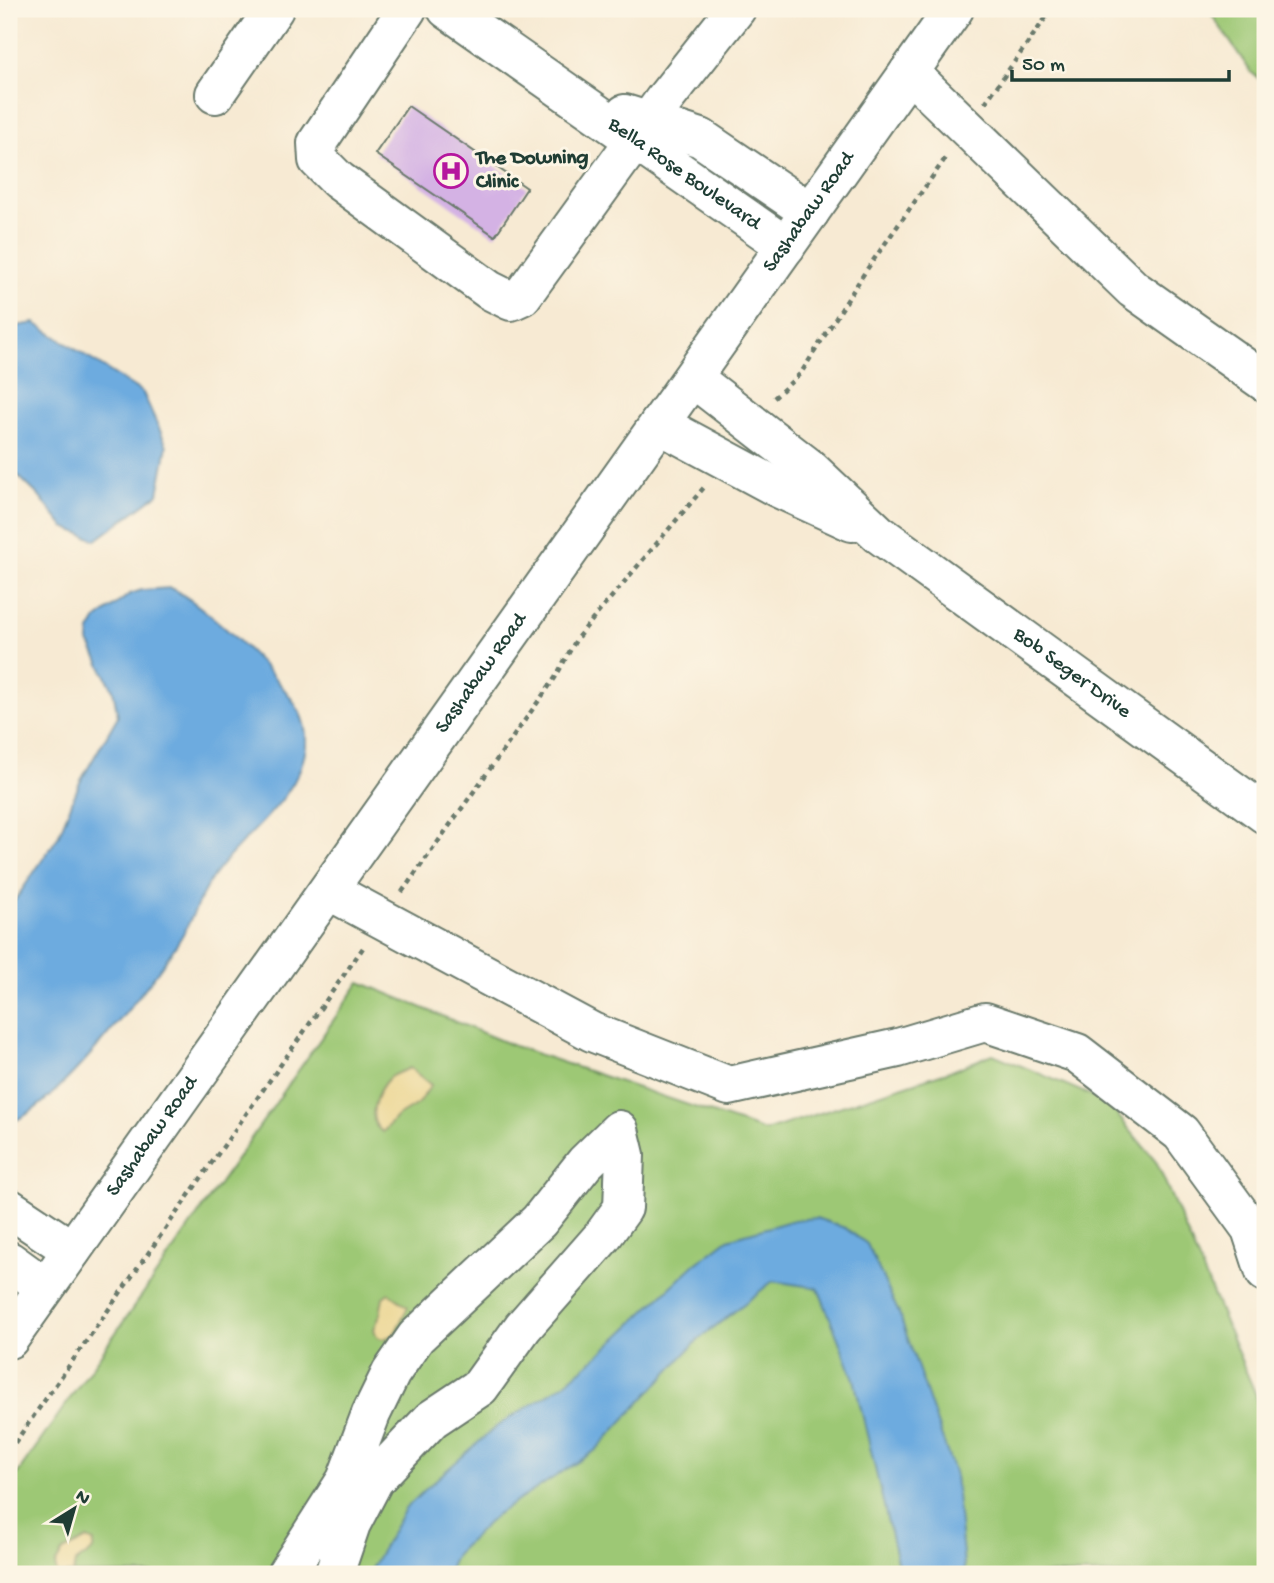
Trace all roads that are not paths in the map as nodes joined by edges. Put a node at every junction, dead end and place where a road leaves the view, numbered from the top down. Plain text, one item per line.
1 (274, 9) edge
2 (407, 9) edge
3 (447, 9) edge
4 (736, 9) edge
5 (954, 9) edge
6 (909, 72) junction
7 (215, 94) dead end
8 (641, 130) junction
9 (810, 212) junction
10 (786, 246) junction
11 (692, 378) junction
12 (1265, 382) edge
13 (660, 424) junction
14 (879, 534) junction
15 (1265, 814) edge
16 (330, 891) junction
17 (9, 1208) edge
18 (1254, 1211) edge
19 (72, 1250) junction
20 (9, 1261) edge
21 (1265, 1272) edge
22 (46, 1287) junction
23 (9, 1339) edge
24 (286, 1574) edge
25 (334, 1574) edge

1 - 7 main road
2 - 8 main road
3 - 8 main road, Bella Rose Boulevard
4 - 8 main road
5 - 6 main road, Sashabaw Road
6 - 9 main road, Sashabaw Road
6 - 12 main road
8 - 9 main road, Bella Rose Boulevard
8 - 10 main road, Bella Rose Boulevard
9 - 10 main road, Sashabaw Road
10 - 11 main road, Sashabaw Road
11 - 13 main road, Sashabaw Road
11 - 14 main road, Bob Seger Drive
13 - 14 main road, Bob Seger Drive
13 - 16 main road, Sashabaw Road
14 - 15 main road, Bob Seger Drive
16 - 18 main road
16 - 19 main road, Sashabaw Road
17 - 19 main road
18 - 21 main road
19 - 22 main road, Sashabaw Road
20 - 22 main road
22 - 23 main road, Sashabaw Road
24 - 25 main road

